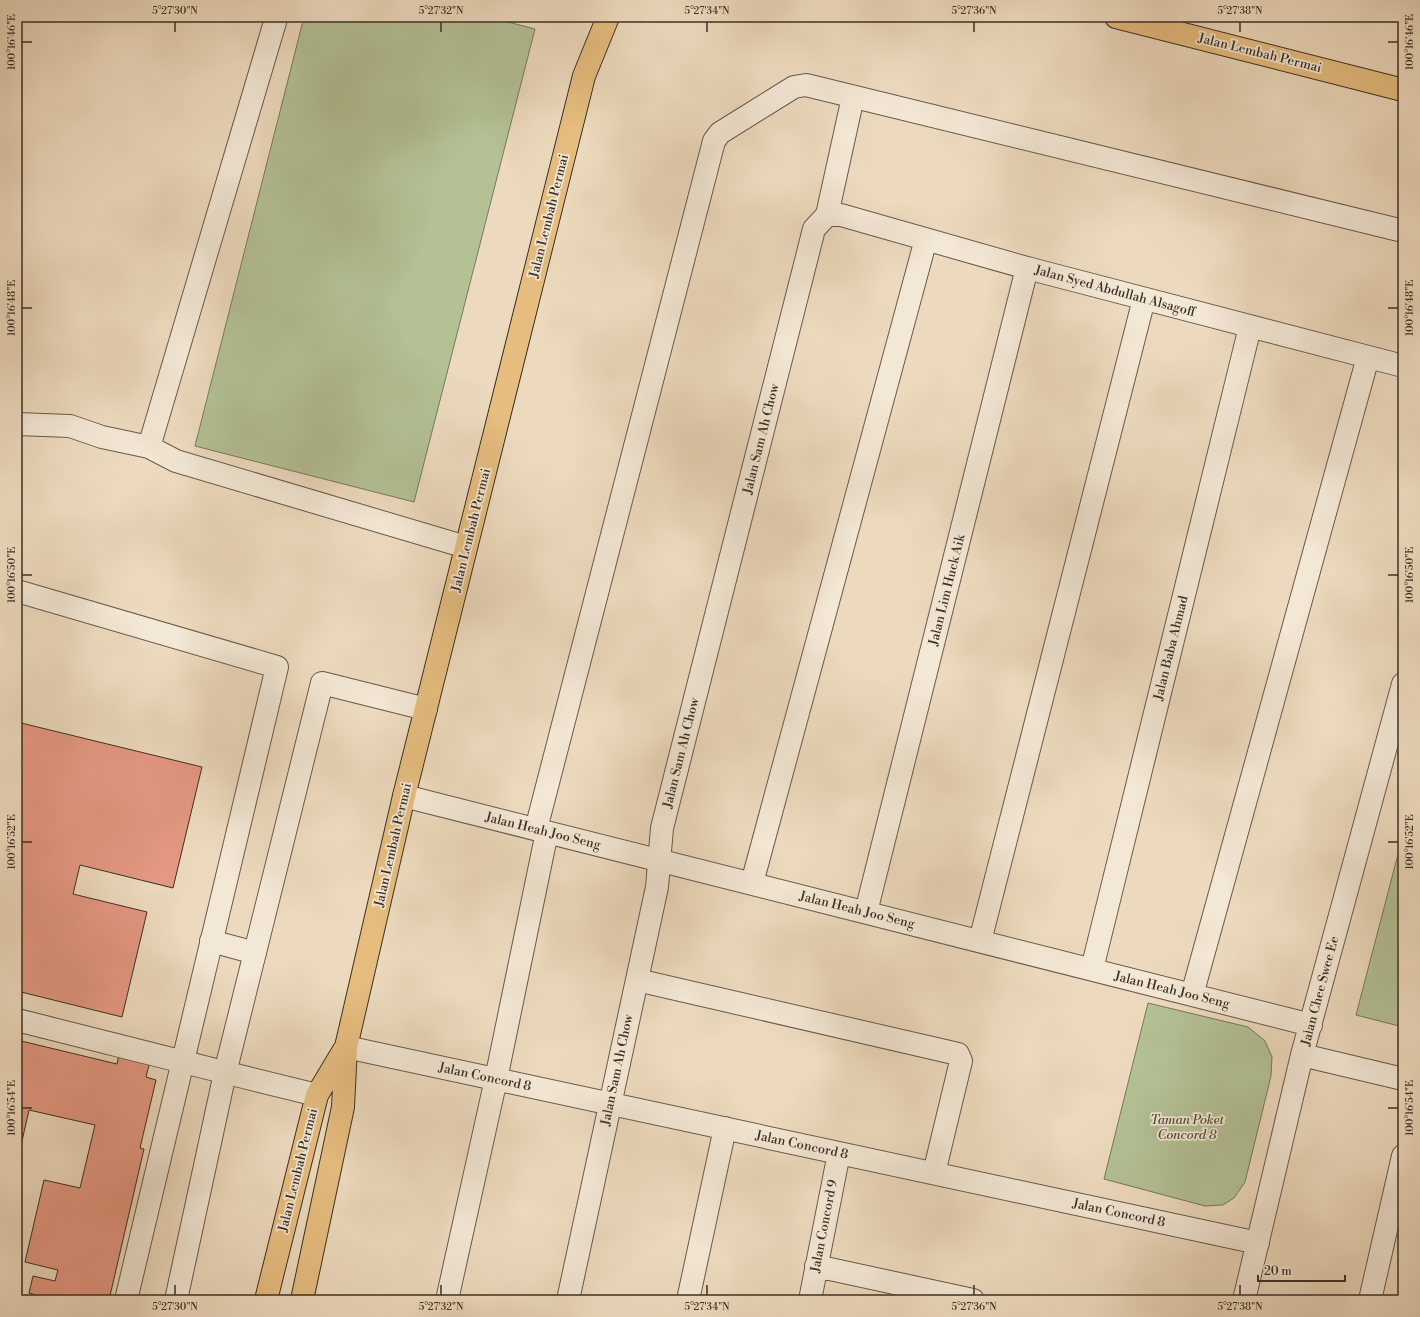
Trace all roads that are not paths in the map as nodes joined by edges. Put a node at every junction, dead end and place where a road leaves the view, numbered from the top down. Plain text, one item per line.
1 (274, 17) edge
2 (608, 17) edge
3 (1116, 17) edge
4 (1403, 90) edge
5 (853, 97) junction
6 (827, 215) junction
7 (1403, 231) edge
8 (926, 239) junction
9 (1027, 268) junction
10 (1144, 299) junction
11 (1250, 327) junction
12 (1368, 357) junction
13 (1403, 366) edge
14 (17, 424) edge
15 (149, 447) junction
16 (466, 548) junction
17 (17, 591) edge
18 (1403, 684) edge
19 (426, 709) junction
20 (404, 796) junction
21 (542, 830) junction
22 (660, 860) junction
23 (752, 884) junction
24 (866, 912) junction
25 (212, 941) junction
26 (980, 941) junction
27 (255, 953) junction
28 (1092, 969) junction
29 (637, 980) junction
30 (1192, 995) junction
31 (17, 1020) edge
32 (1311, 1025) junction
33 (346, 1047) junction
34 (1302, 1055) junction
35 (183, 1061) junction
36 (225, 1073) junction
37 (496, 1079) junction
38 (1403, 1080) edge
39 (317, 1095) junction
40 (610, 1104) junction
41 (725, 1128) junction
42 (839, 1153) junction
43 (1403, 1156) edge
44 (934, 1173) junction
45 (1258, 1242) junction
46 (816, 1266) junction
47 (126, 1300) edge
48 (176, 1300) edge
49 (266, 1300) edge
50 (302, 1300) edge
51 (447, 1300) edge
52 (568, 1300) edge
53 (688, 1300) edge
54 (810, 1300) edge
55 (973, 1300) edge
56 (1244, 1300) edge
57 (1370, 1300) edge

1 - 15 street
2 - 16 main road, Jalan Lembah Permai
3 - 4 main road, Jalan Lembah Permai
5 - 6 street
5 - 7 street
5 - 21 street
6 - 8 street, Jalan Syed Abdullah Alsagoff
6 - 22 street, Jalan Sam Ah Chow
8 - 9 street, Jalan Syed Abdullah Alsagoff
8 - 23 street
9 - 10 street, Jalan Syed Abdullah Alsagoff
9 - 24 street, Jalan Lim Huck Aik
10 - 11 street, Jalan Syed Abdullah Alsagoff
10 - 26 street
11 - 12 street, Jalan Syed Abdullah Alsagoff
11 - 28 street, Jalan Baba Ahmad
12 - 13 street, Jalan Syed Abdullah Alsagoff
12 - 30 street
14 - 15 street
15 - 16 street
16 - 19 main road, Jalan Lembah Permai
17 - 25 street
18 - 32 street, Jalan Chee Swee Ee
19 - 20 main road, Jalan Lembah Permai
19 - 27 street
20 - 21 street, Jalan Heah Joo Seng
20 - 33 main road, Jalan Lembah Permai
21 - 22 street, Jalan Heah Joo Seng
21 - 37 street
22 - 23 street, Jalan Heah Joo Seng
22 - 29 street, Jalan Sam Ah Chow
23 - 24 street, Jalan Heah Joo Seng
24 - 26 street, Jalan Heah Joo Seng
25 - 27 street
25 - 35 street
26 - 28 street, Jalan Heah Joo Seng
27 - 36 street
28 - 30 street, Jalan Heah Joo Seng
29 - 40 street, Jalan Sam Ah Chow
29 - 44 street
30 - 32 street, Jalan Heah Joo Seng
31 - 35 street
32 - 34 street, Jalan Chee Swee Ee
33 - 37 street, Jalan Concord 8
33 - 39 main road, Jalan Lembah Permai
33 - 50 main road, Jalan Lembah Permai
34 - 38 street
34 - 45 street, Jalan Chee Swee Ee
35 - 36 street
35 - 47 street
36 - 39 street
36 - 48 street
37 - 40 street, Jalan Concord 8
37 - 51 street
39 - 49 main road, Jalan Lembah Permai
40 - 41 street, Jalan Concord 8
40 - 52 street, Jalan Sam Ah Chow
41 - 42 street, Jalan Concord 8
41 - 53 street
42 - 44 street, Jalan Concord 8
42 - 46 street, Jalan Concord 9
43 - 57 street
44 - 45 street, Jalan Concord 8
45 - 56 street, Jalan Chee Swee Ee
46 - 54 street, Jalan Concord 9
46 - 55 street

